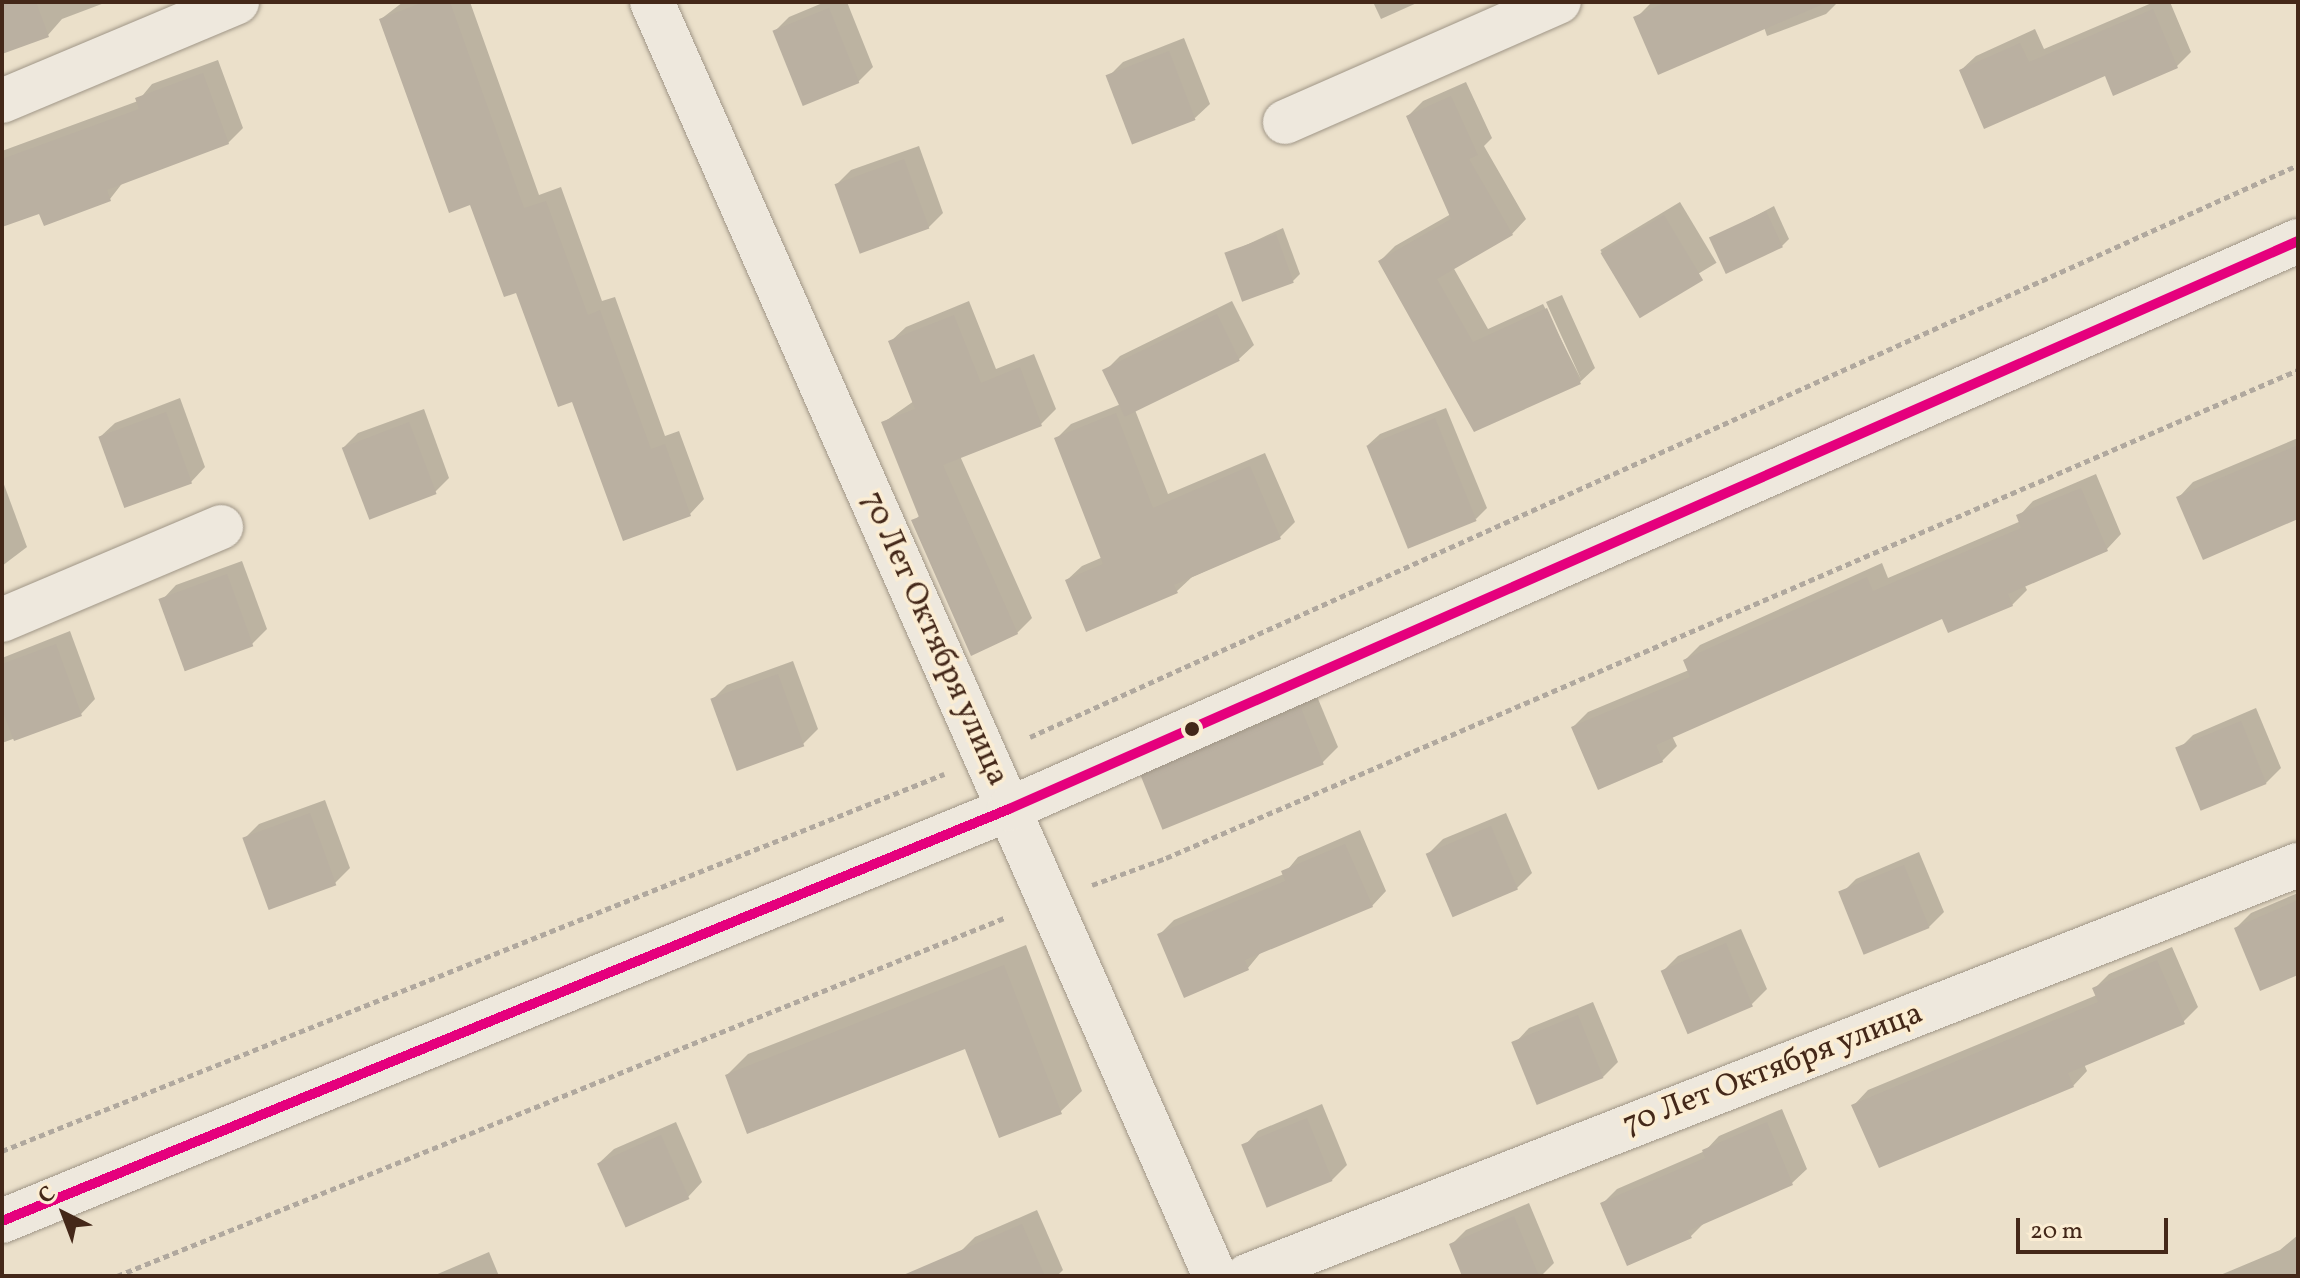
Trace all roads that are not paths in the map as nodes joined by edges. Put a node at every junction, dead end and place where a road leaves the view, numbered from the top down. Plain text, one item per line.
1 (237, 2) edge
2 (652, 2) edge
3 (1559, 2) edge
4 (2, 101) edge
5 (1285, 122) dead end
6 (2298, 241) edge
7 (221, 527) dead end
8 (2, 620) edge
9 (1009, 809) junction
10 (2298, 865) edge
11 (2, 1221) edge
12 (1215, 1276) edge
13 (1247, 1276) edge

1 - 4 street
2 - 9 street, 70 Лет Октября улица
3 - 5 street
6 - 9 street
7 - 8 street
9 - 11 street
9 - 12 street, 70 Лет Октября улица
10 - 13 street, 70 Лет Октября улица

